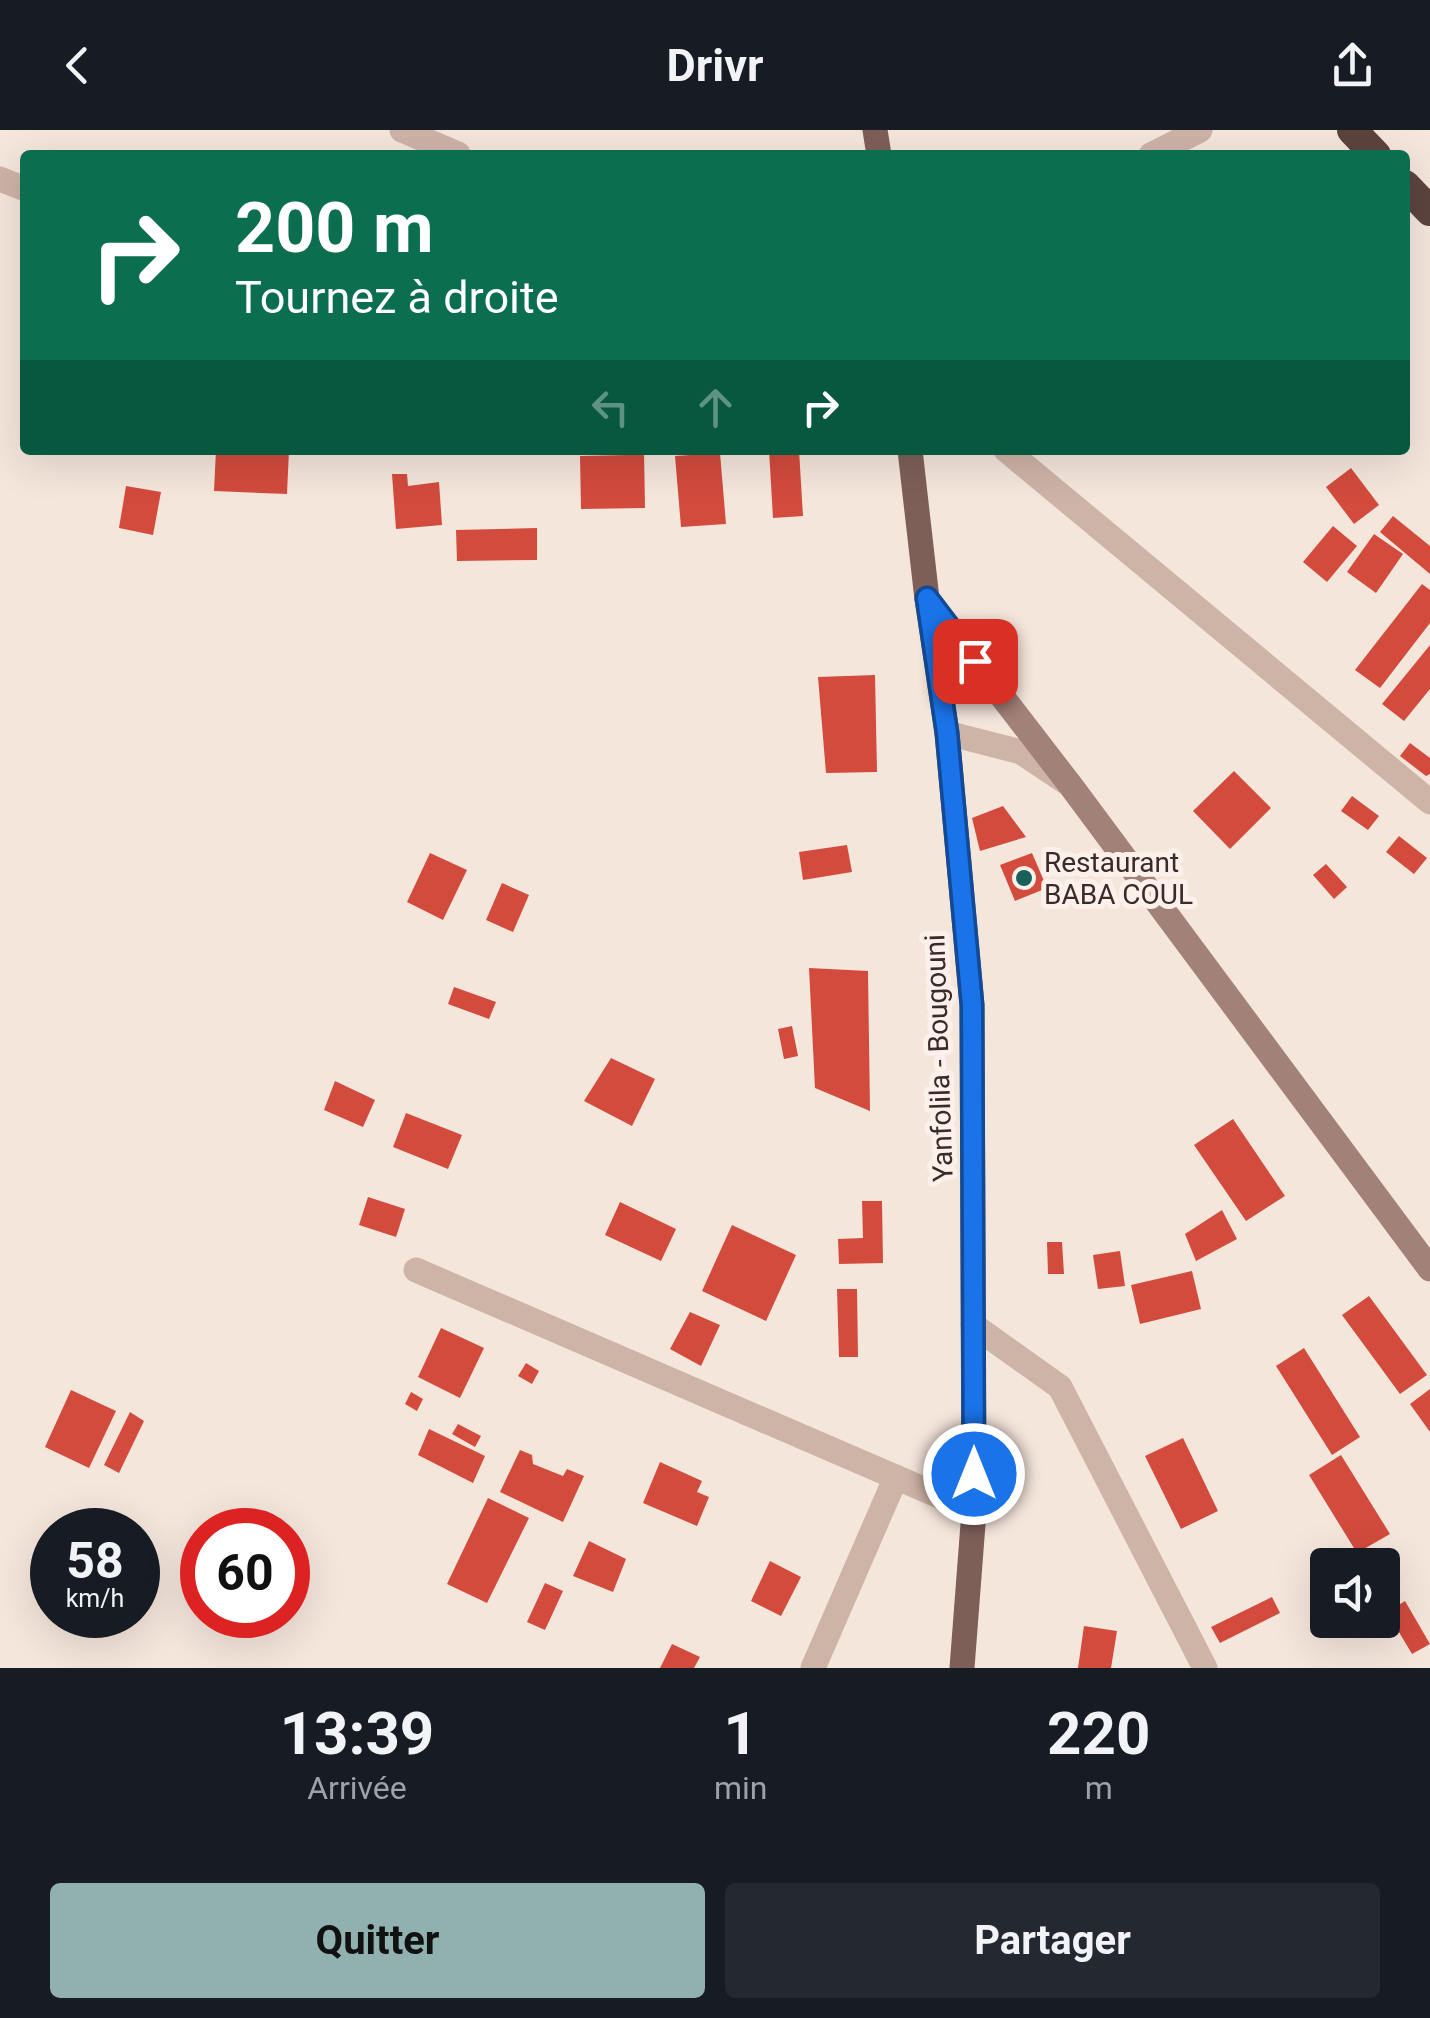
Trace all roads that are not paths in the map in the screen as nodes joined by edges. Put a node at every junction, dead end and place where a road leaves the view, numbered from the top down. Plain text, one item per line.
1 (402, 130) edge
2 (1200, 130) edge
3 (1352, 130) edge
4 (449, 150) edge
5 (1161, 150) edge
6 (1371, 150) edge
7 (1410, 190) edge
8 (1430, 211) edge
9 (911, 455) edge
10 (1012, 455) edge
11 (927, 598) junction
12 (947, 733) junction
13 (1070, 786) junction
14 (1430, 802) edge
15 (1430, 1269) edge
16 (416, 1270) dead end
17 (973, 1325) junction
18 (896, 1477) junction
19 (974, 1511) junction
20 (813, 1668) edge
21 (962, 1668) edge
22 (1205, 1668) edge

1 - 4 street
2 - 5 street
3 - 6 highway
7 - 8 highway
9 - 11 main road, Yanfolila - Bougouni
10 - 14 street
11 - 12 main road, Yanfolila - Bougouni
11 - 13 street
12 - 13 street
12 - 17 main road, Yanfolila - Bougouni
13 - 15 street
16 - 18 street
17 - 19 main road, Yanfolila - Bougouni
17 - 22 street
18 - 19 street
18 - 20 street
19 - 21 main road, Yanfolila - Bougouni

